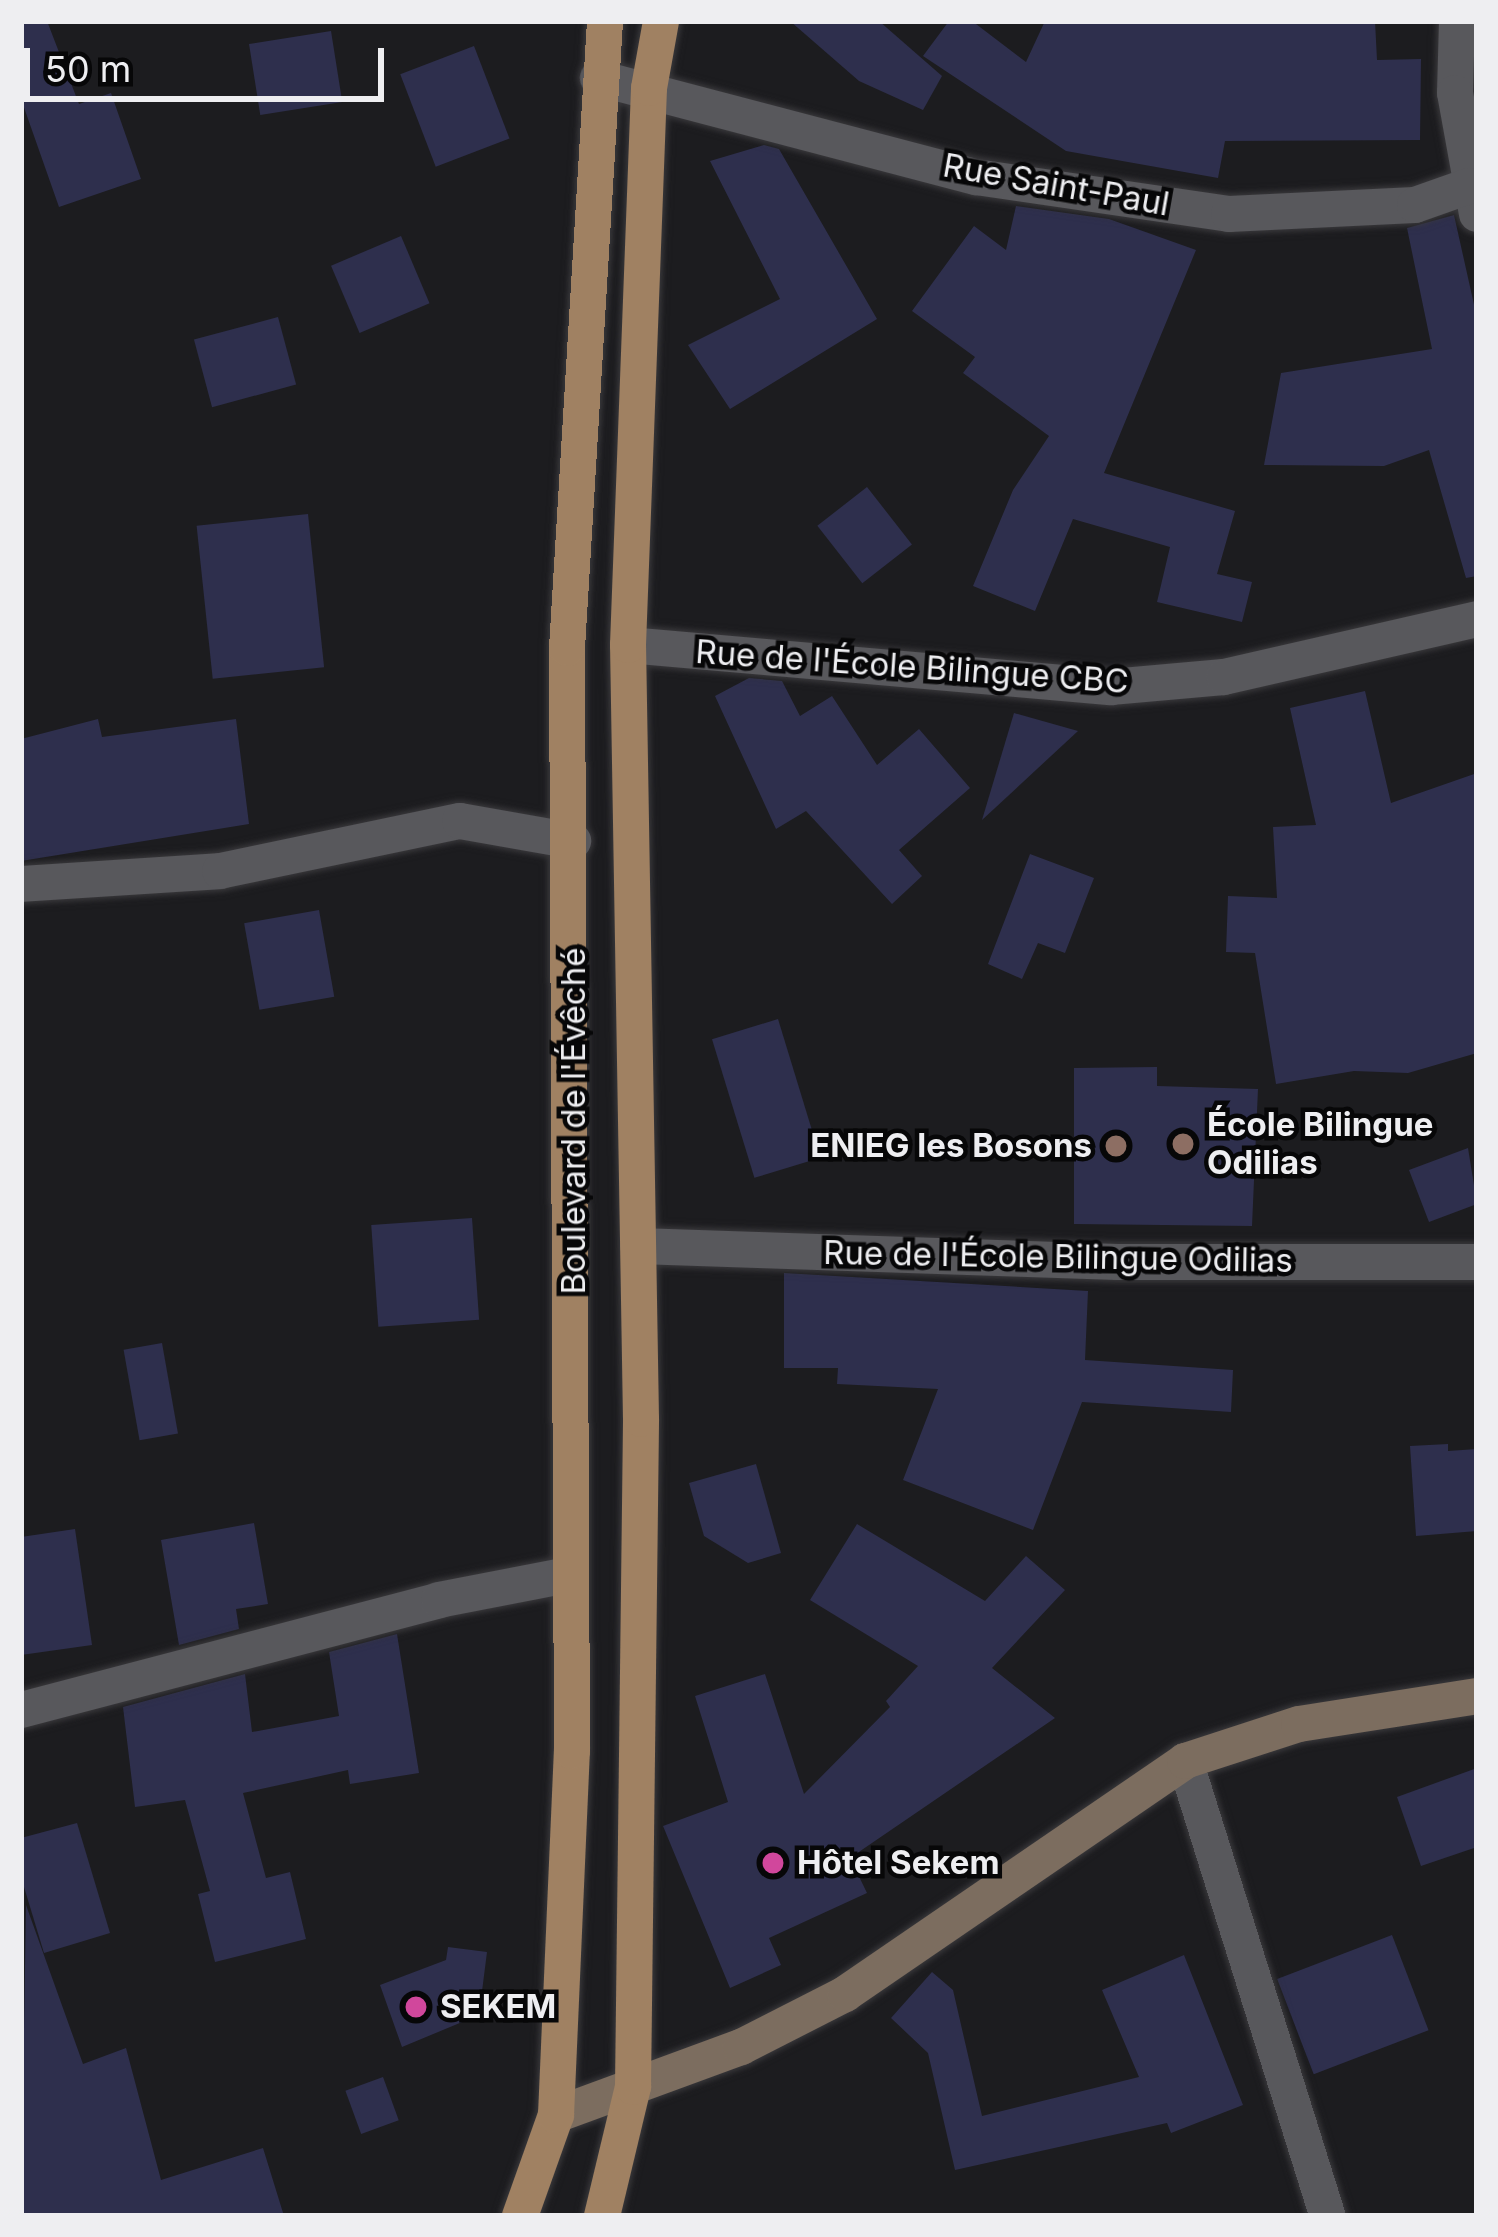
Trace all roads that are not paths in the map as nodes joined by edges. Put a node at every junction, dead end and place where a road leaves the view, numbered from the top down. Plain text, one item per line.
1 (605, 21) edge
2 (661, 21) edge
3 (1456, 21) edge
4 (598, 78) junction
5 (649, 88) junction
6 (1466, 90) edge
7 (1473, 200) edge
8 (1477, 619) edge
9 (628, 645) junction
10 (573, 842) junction
11 (21, 884) edge
12 (638, 1246) junction
13 (1477, 1262) edge
14 (568, 1575) junction
15 (1477, 1696) edge
16 (21, 1710) edge
17 (1185, 1761) junction
18 (633, 2087) junction
19 (556, 2115) junction
20 (520, 2216) edge
21 (602, 2216) edge
22 (1328, 2216) edge

1 - 4 main road, Boulevard de l'Évêché
2 - 5 main road, Boulevard de l'Évêché
3 - 6 street
4 - 5 street, Rue Saint-Paul
4 - 10 main road, Boulevard de l'Évêché
5 - 7 street, Rue Saint-Paul
5 - 9 main road, Boulevard de l'Évêché
6 - 7 street
8 - 9 street, Rue de l'École Bilingue CBC
9 - 12 main road, Boulevard de l'Évêché
10 - 11 street
10 - 14 main road, Boulevard de l'Évêché
12 - 13 street, Rue de l'École Bilingue Odilias
12 - 18 main road, Boulevard de l'Évêché
14 - 16 street
14 - 19 main road, Boulevard de l'Évêché
15 - 17 street
17 - 18 street
17 - 22 street
18 - 19 street
18 - 21 main road, Boulevard de l'Évêché
19 - 20 main road, Boulevard de l'Évêché

